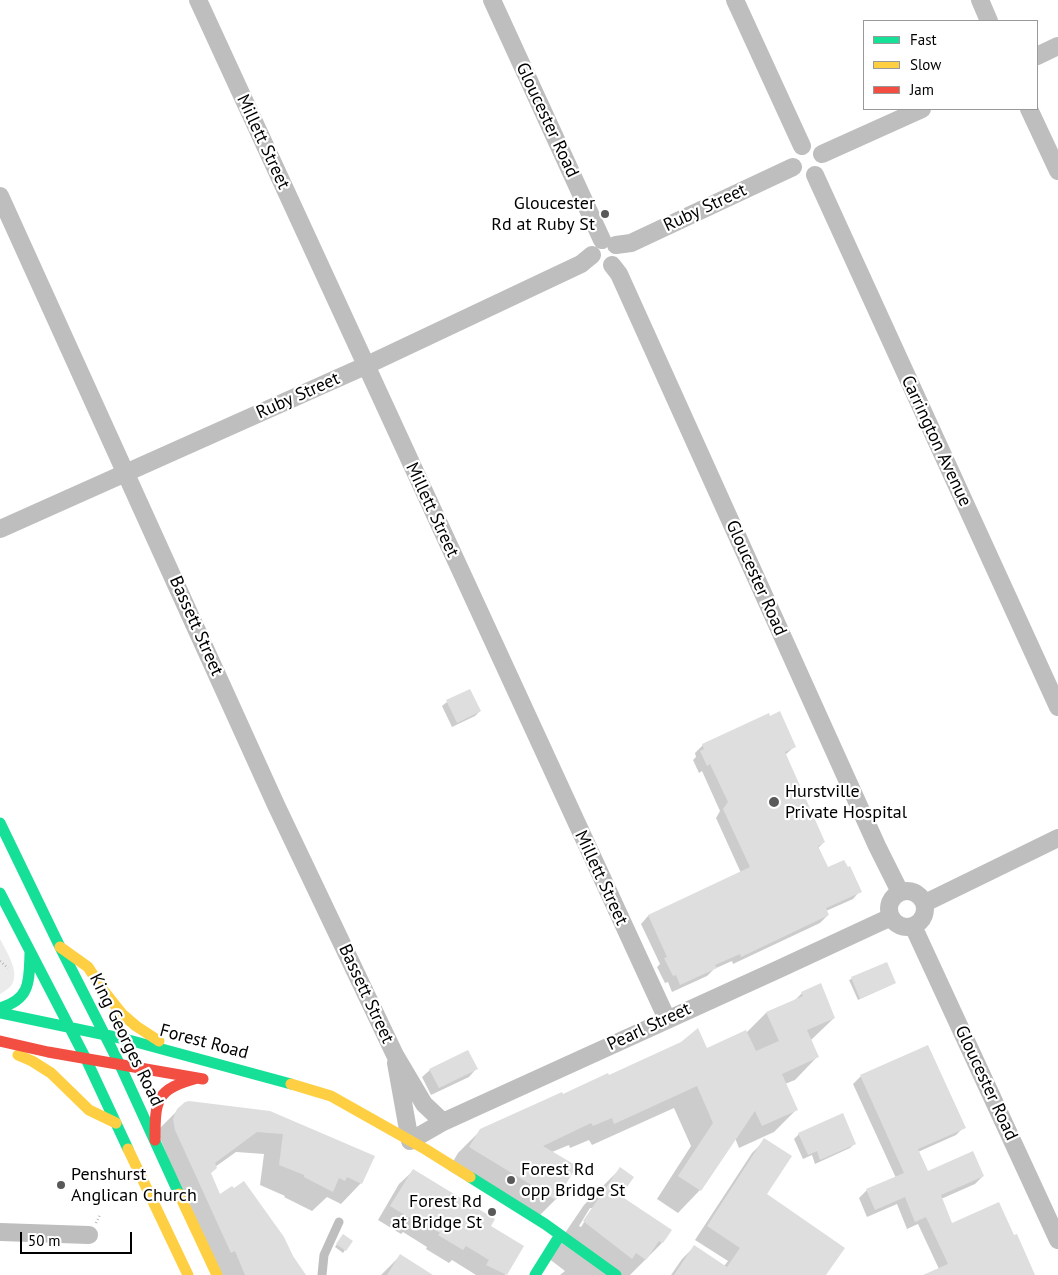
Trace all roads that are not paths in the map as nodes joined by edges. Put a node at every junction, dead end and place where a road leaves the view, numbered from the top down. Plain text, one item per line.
1 (198, 0) edge
2 (492, 0) edge
3 (735, 0) edge
4 (980, 0) edge
5 (989, 20) edge
6 (1058, 46) edge
7 (1038, 56) edge
8 (920, 110) edge
9 (1029, 110) edge
10 (802, 146) junction
11 (822, 154) junction
12 (793, 167) junction
13 (1058, 171) edge
14 (814, 175) junction
15 (0, 196) edge
16 (609, 242) junction
17 (592, 255) junction
18 (612, 265) junction
19 (365, 366) junction
20 (126, 472) junction
21 (0, 529) edge
22 (1058, 707) edge
23 (0, 822) edge
24 (1058, 838) edge
25 (0, 892) edge
26 (900, 892) junction
27 (925, 903) junction
28 (891, 917) junction
29 (913, 926) junction
30 (60, 947) junction
31 (30, 952) junction
32 (0, 1008) edge
33 (0, 1013) edge
34 (667, 1020) junction
35 (70, 1028) junction
36 (104, 1035) junction
37 (0, 1041) edge
38 (0, 1047) edge
39 (187, 1055) junction
40 (395, 1055) junction
41 (86, 1059) junction
42 (120, 1065) junction
43 (198, 1078) junction
44 (216, 1082) dead end
45 (327, 1107) dead end
46 (443, 1122) junction
47 (116, 1123) junction
48 (390, 1129) junction
49 (154, 1141) junction
50 (410, 1141) junction
51 (340, 1222) dead end
52 (0, 1232) edge
53 (89, 1235) dead end
54 (560, 1235) junction
55 (1058, 1240) edge
56 (188, 1275) edge
57 (217, 1275) edge
58 (322, 1275) edge
59 (534, 1275) edge
60 (616, 1275) edge

1 - 19 street, Millett Street
2 - 16 street, Gloucester Road
3 - 10 street
4 - 5 street
6 - 7 street
8 - 11 street
9 - 13 street
10 - 11 street
10 - 12 street
11 - 14 street
12 - 14 street
12 - 16 street, Ruby Street
14 - 22 street, Carrington Avenue
15 - 20 street, Bassett Street
16 - 17 street
16 - 18 street
17 - 18 street
17 - 19 street, Ruby Street
18 - 26 street, Gloucester Road
19 - 20 street, Ruby Street
19 - 34 street, Millett Street
20 - 21 street, Ruby Street
20 - 40 street, Bassett Street
23 - 30 main road, King Georges Road
24 - 27 street
25 - 31 main road
26 - 27 street
26 - 28 street
27 - 29 street
28 - 29 street
28 - 34 street, Pearl Street
29 - 55 street, Gloucester Road
30 - 36 main road, King Georges Road
30 - 39 main road
31 - 32 main road
31 - 35 main road
33 - 35 main road, Forest Road
34 - 46 street, Pearl Street
35 - 36 main road, Forest Road
35 - 41 main road
36 - 39 main road, Forest Road
36 - 42 main road, King Georges Road
37 - 41 main road, Forest Road
38 - 47 main road
39 - 48 main road, Forest Road
40 - 46 street, Bassett Street
40 - 50 street, Bassett Street
41 - 42 main road, Forest Road
41 - 47 main road
42 - 43 main road, Forest Road
42 - 49 main road, King Georges Road
43 - 44 main road, Forest Road
43 - 49 main road
45 - 48 main road, Forest Road
46 - 50 street, Pearl Street
47 - 56 main road
48 - 50 main road, Forest Road
49 - 57 main road, King Georges Road
50 - 54 main road, Forest Road
51 - 58 lane
52 - 53 street
54 - 59 main road
54 - 60 main road, Forest Road

